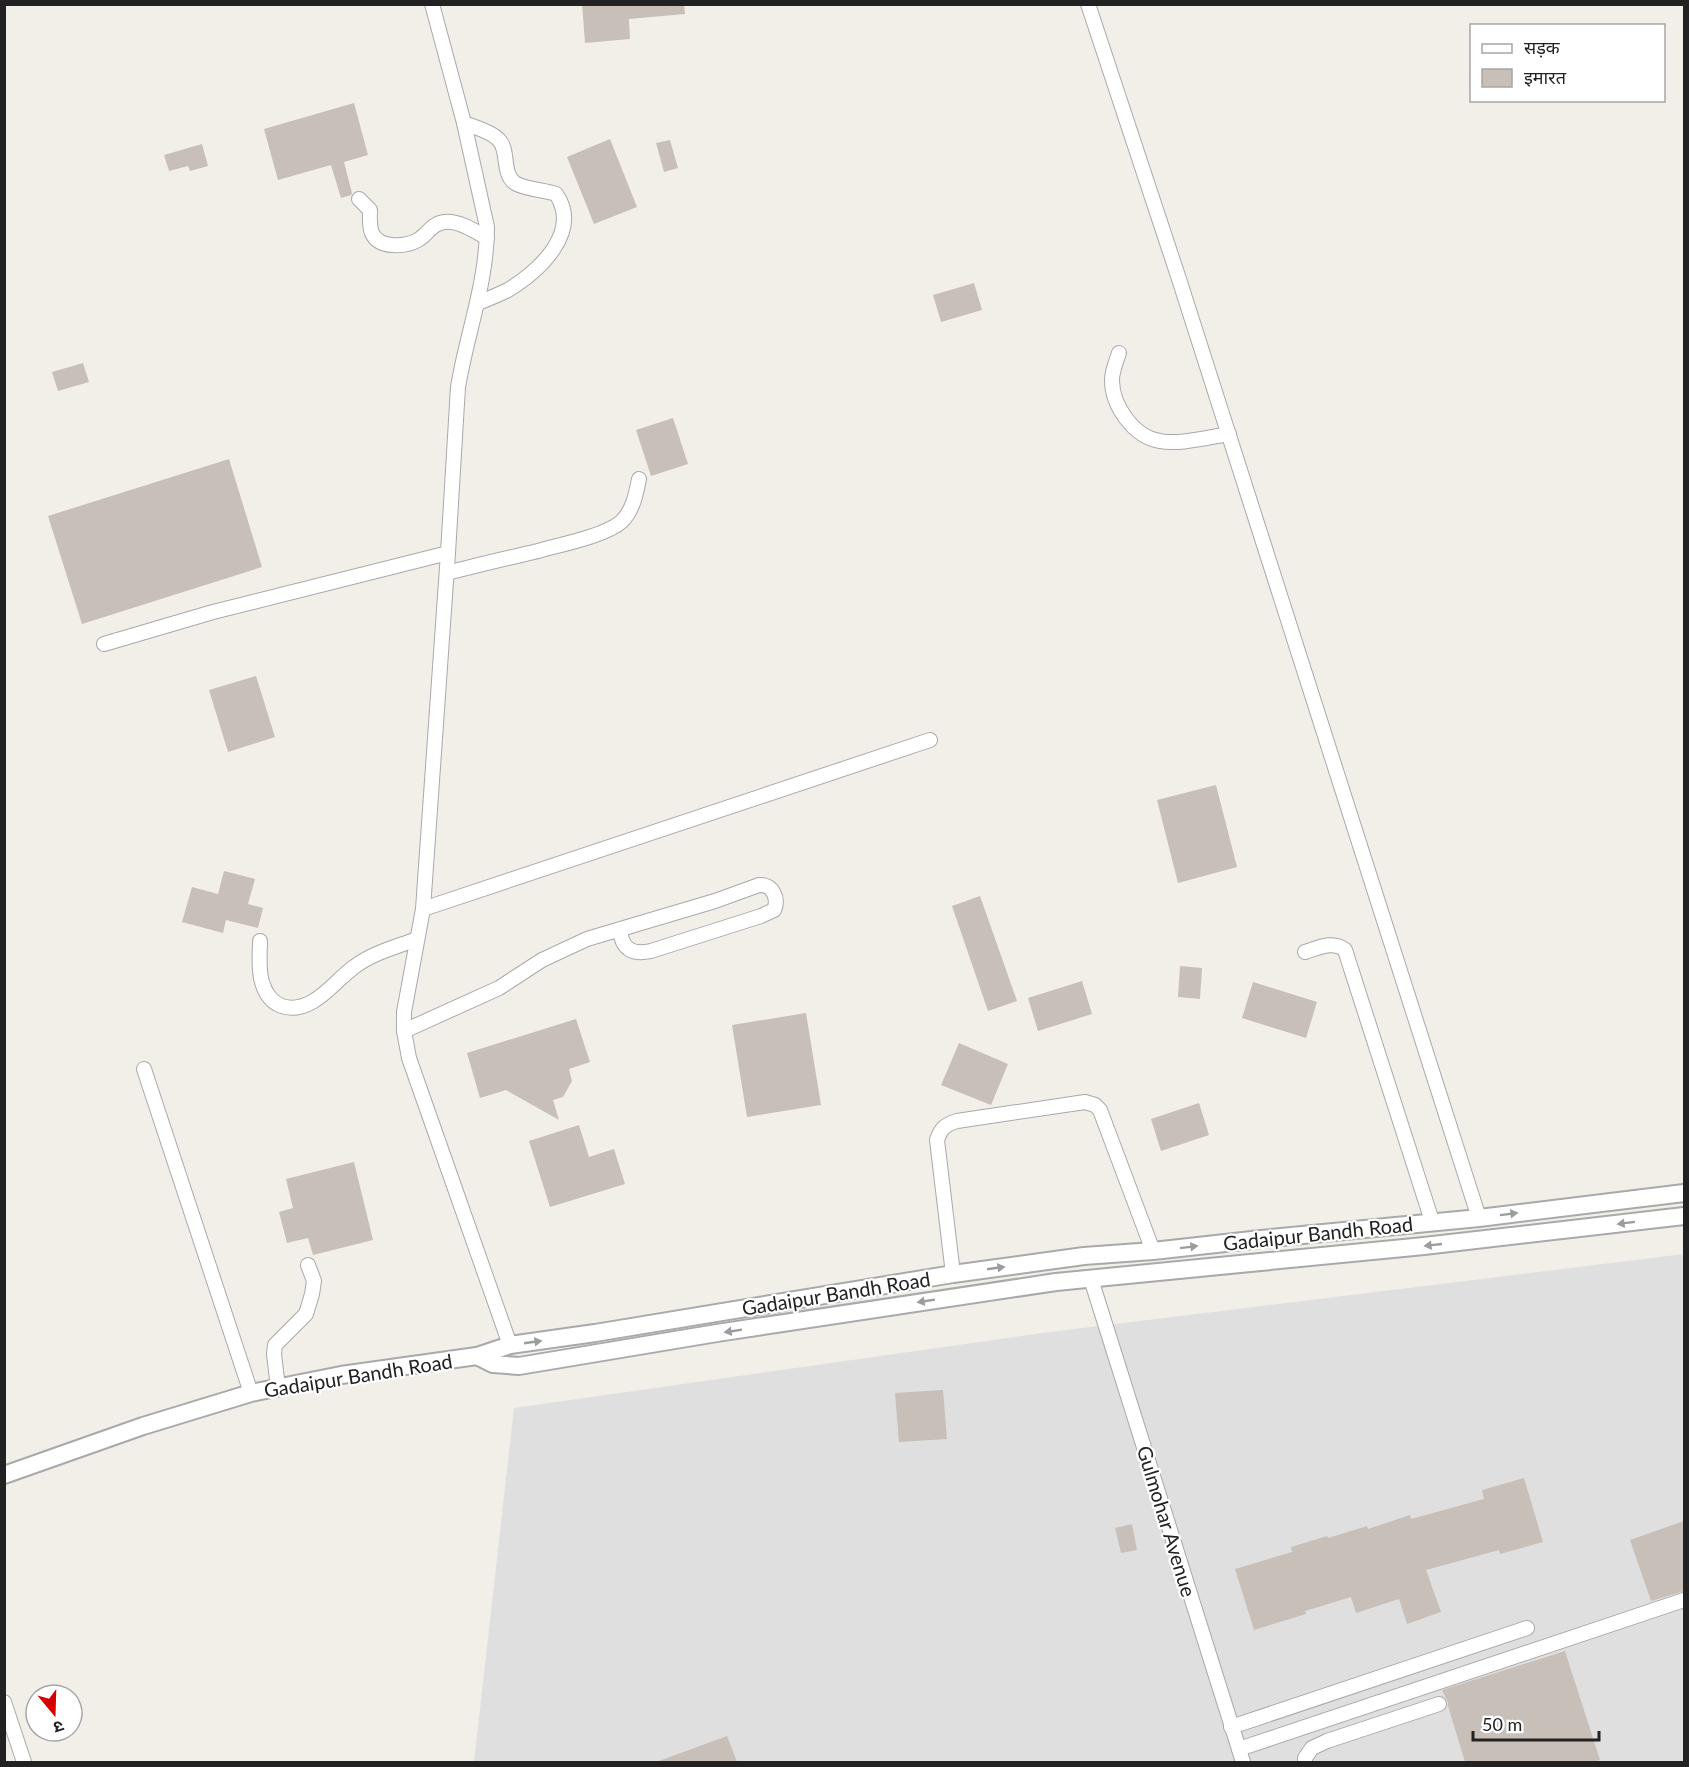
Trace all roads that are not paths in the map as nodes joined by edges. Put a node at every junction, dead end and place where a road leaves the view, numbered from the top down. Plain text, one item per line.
1 (432, 4) edge
2 (1088, 4) edge
3 (464, 123) junction
4 (359, 199) dead end
5 (487, 238) junction
6 (478, 303) junction
7 (1119, 353) dead end
8 (1229, 435) junction
9 (639, 479) dead end
10 (448, 554) junction
11 (447, 573) junction
12 (104, 644) dead end
13 (930, 740) dead end
14 (423, 909) junction
15 (620, 930) junction
16 (417, 939) junction
17 (260, 941) dead end
18 (1305, 952) dead end
19 (404, 1031) junction
20 (144, 1069) dead end
21 (1684, 1193) edge
22 (1684, 1216) edge
23 (1479, 1218) junction
24 (1432, 1221) junction
25 (1153, 1251) junction
26 (308, 1265) dead end
27 (953, 1274) junction
28 (1091, 1279) junction
29 (510, 1345) junction
30 (477, 1356) junction
31 (278, 1388) junction
32 (251, 1393) junction
33 (4, 1475) edge
34 (1684, 1600) edge
35 (1527, 1628) dead end
36 (4, 1702) edge
37 (1439, 1704) dead end
38 (1231, 1726) junction
39 (1241, 1756) edge
40 (24, 1762) edge
41 (1305, 1762) edge

1 - 3 street
2 - 8 street
3 - 5 street
3 - 6 street
4 - 5 street
5 - 6 street
6 - 10 street
7 - 8 street
8 - 23 street
9 - 11 street
10 - 11 street
10 - 12 street
11 - 14 street
13 - 14 street
14 - 16 street
15 - 15 street
15 - 19 street
16 - 17 street
16 - 19 street
18 - 24 street
19 - 29 street
20 - 32 street
23 -> 21 street, Gadaipur Bandh Road
22 -> 28 street
23 - 24 street, Gadaipur Bandh Road
25 -> 24 street, Gadaipur Bandh Road
27 -> 25 street, Gadaipur Bandh Road
25 - 27 street
26 - 31 street
29 -> 27 street, Gadaipur Bandh Road
28 -> 30 street
28 - 38 street, Gulmohar Avenue
29 - 30 street, Gadaipur Bandh Road
30 - 31 street, Gadaipur Bandh Road
31 - 32 street, Gadaipur Bandh Road
32 - 33 street, Gadaipur Bandh Road
34 - 39 street
35 - 38 street
36 - 40 street
37 - 41 street
38 - 39 street, Gulmohar Avenue

